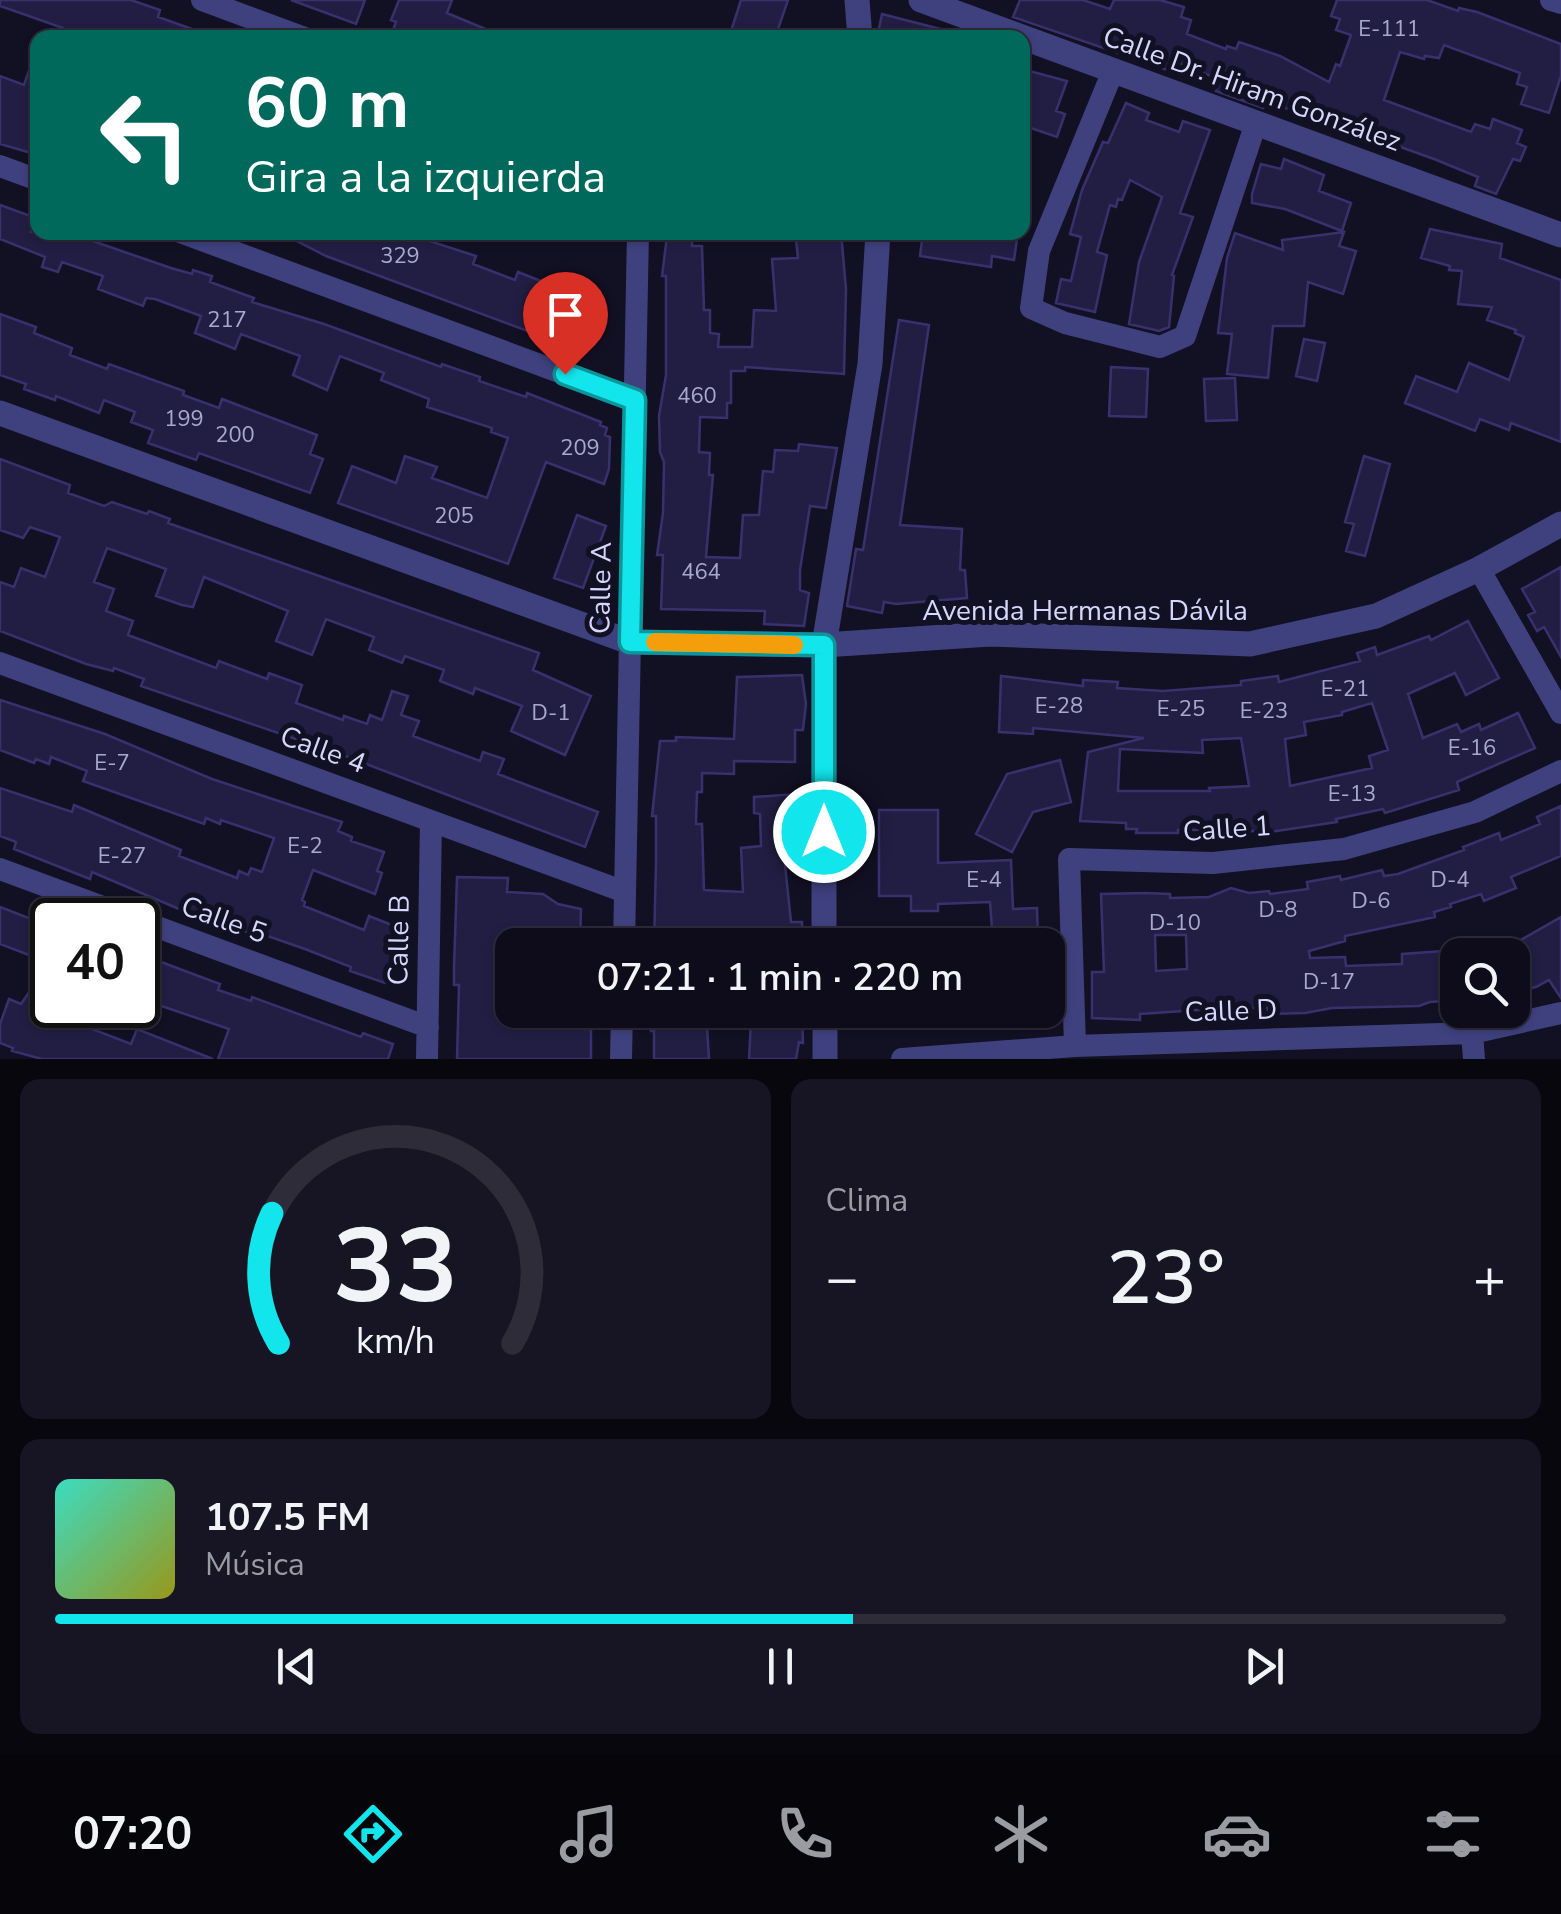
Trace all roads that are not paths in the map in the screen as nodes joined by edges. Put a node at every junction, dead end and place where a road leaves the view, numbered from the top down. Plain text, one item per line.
1 (202, 0) edge
2 (856, 0) edge
3 (921, 0) edge
4 (1551, 0) edge
5 (1561, 4) edge
6 (283, 30) edge
7 (859, 30) edge
8 (1002, 30) edge
9 (1030, 40) edge
10 (1113, 71) junction
11 (1256, 123) junction
12 (0, 166) edge
13 (30, 177) edge
14 (1561, 235) edge
15 (202, 240) edge
16 (638, 240) edge
17 (878, 240) edge
18 (635, 400) junction
19 (0, 413) edge
20 (1561, 524) edge
21 (1479, 569) junction
22 (630, 642) junction
23 (824, 645) junction
24 (0, 663) edge
25 (1561, 713) edge
26 (1561, 771) edge
27 (432, 821) junction
28 (0, 869) edge
29 (625, 892) junction
30 (624, 928) edge
31 (824, 928) edge
32 (1561, 1013) edge
33 (428, 1026) junction
34 (622, 1028) edge
35 (825, 1028) edge
36 (1472, 1033) junction
37 (1075, 1046) junction
38 (427, 1059) edge
39 (622, 1059) edge
40 (825, 1059) edge
41 (902, 1059) edge
42 (1474, 1059) edge

1 - 6 street
2 - 7 street
3 - 8 street, Calle Dr. Hiram González
4 - 5 street
9 - 10 street, Calle Dr. Hiram González
10 - 11 street, Calle Dr. Hiram González
10 - 11 street
11 - 14 street, Calle Dr. Hiram González
12 - 13 street
15 - 18 street
16 - 18 street, Calle A
17 - 23 street
18 - 22 street, Calle A
19 - 22 street, Avenida Hermanas Dávila
20 - 21 street, Avenida Hermanas Dávila
21 - 23 street, Avenida Hermanas Dávila
21 - 25 street
22 - 23 street, Avenida Hermanas Dávila
22 - 29 street, Calle A
23 - 31 street
24 - 27 street, Calle 4
26 - 37 street, Calle 1
27 - 29 street, Calle 4
27 - 33 street, Calle B
28 - 33 street, Calle 5
29 - 30 street, Calle A
32 - 36 street, Calle D
33 - 38 street, Calle B
34 - 39 street
35 - 40 street
36 - 37 street, Calle D
36 - 42 street
37 - 41 street, Calle D

